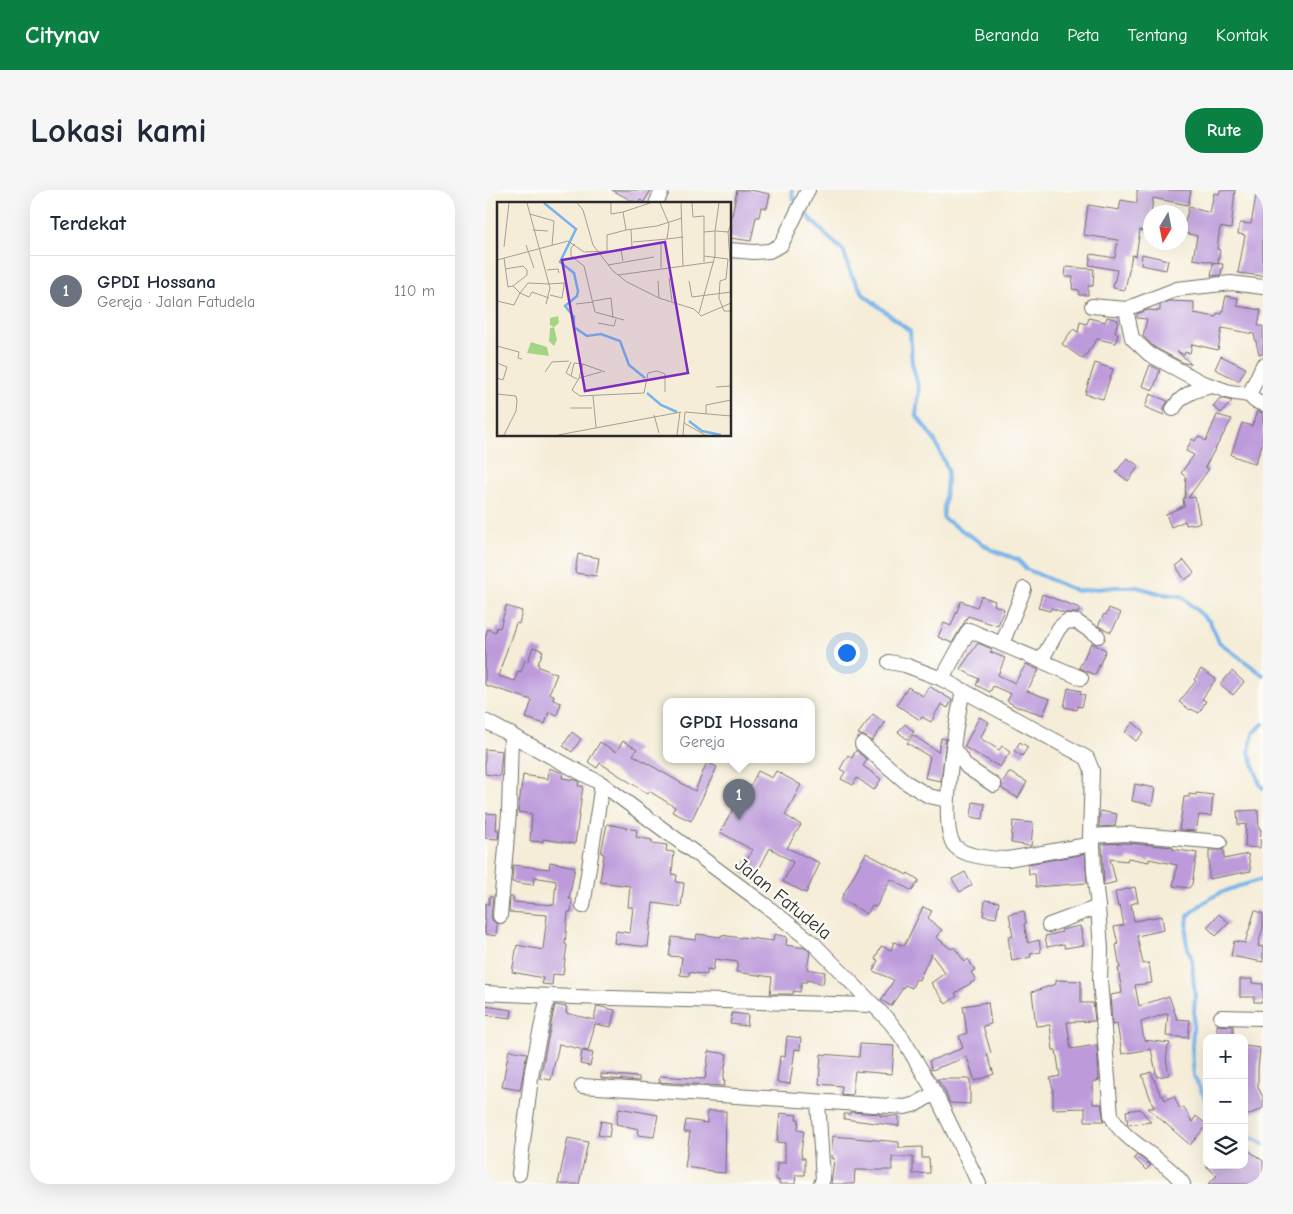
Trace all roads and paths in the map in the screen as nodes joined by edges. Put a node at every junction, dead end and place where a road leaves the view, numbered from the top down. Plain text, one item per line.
1 (661, 190) edge
2 (806, 195) edge
3 (657, 202) edge
4 (731, 250) edge
5 (1263, 287) edge
6 (1092, 306) dead end
7 (1126, 309) junction
8 (1263, 365) edge
9 (1213, 386) junction
10 (1249, 395) junction
11 (1263, 404) edge
12 (1173, 409) dead end
13 (1024, 589) dead end
14 (1098, 636) dead end
15 (1002, 644) junction
16 (1041, 661) junction
17 (889, 662) dead end
18 (1081, 678) dead end
19 (942, 679) junction
20 (963, 690) junction
21 (485, 721) edge
22 (511, 734) junction
23 (862, 744) dead end
24 (954, 749) junction
25 (602, 784) junction
26 (994, 785) dead end
27 (947, 800) junction
28 (1092, 840) junction
29 (1220, 842) dead end
30 (583, 906) dead end
31 (1098, 907) junction
32 (501, 916) dead end
33 (1049, 925) dead end
34 (485, 993) edge
35 (548, 996) junction
36 (873, 1005) junction
37 (1221, 1016) dead end
38 (1263, 1018) edge
39 (582, 1086) dead end
40 (935, 1093) junction
41 (818, 1102) junction
42 (519, 1179) edge
43 (821, 1184) edge
44 (979, 1184) edge
45 (1183, 1184) edge

1 - 3 street
2 - 4 street
5 - 7 street
6 - 7 street
7 - 9 street
8 - 10 street
9 - 10 street
9 - 12 street
10 - 11 street
13 - 15 street
14 - 16 street
15 - 16 street
15 - 19 street
16 - 18 street
17 - 19 street
19 - 20 street
20 - 24 street
20 - 28 street
21 - 22 street, Jalan Fatudela
22 - 25 street, Jalan Fatudela
22 - 32 street
23 - 27 street
24 - 26 street
24 - 27 street
25 - 30 street
25 - 36 street, Jalan Fatudela
27 - 28 street
28 - 29 street
28 - 31 street
31 - 33 street
31 - 45 street
34 - 35 street
35 - 36 street
35 - 42 street
36 - 40 street, Jalan Fatudela
37 - 38 street
39 - 41 street
40 - 41 street
40 - 44 street, Jalan Fatudela
41 - 43 street

